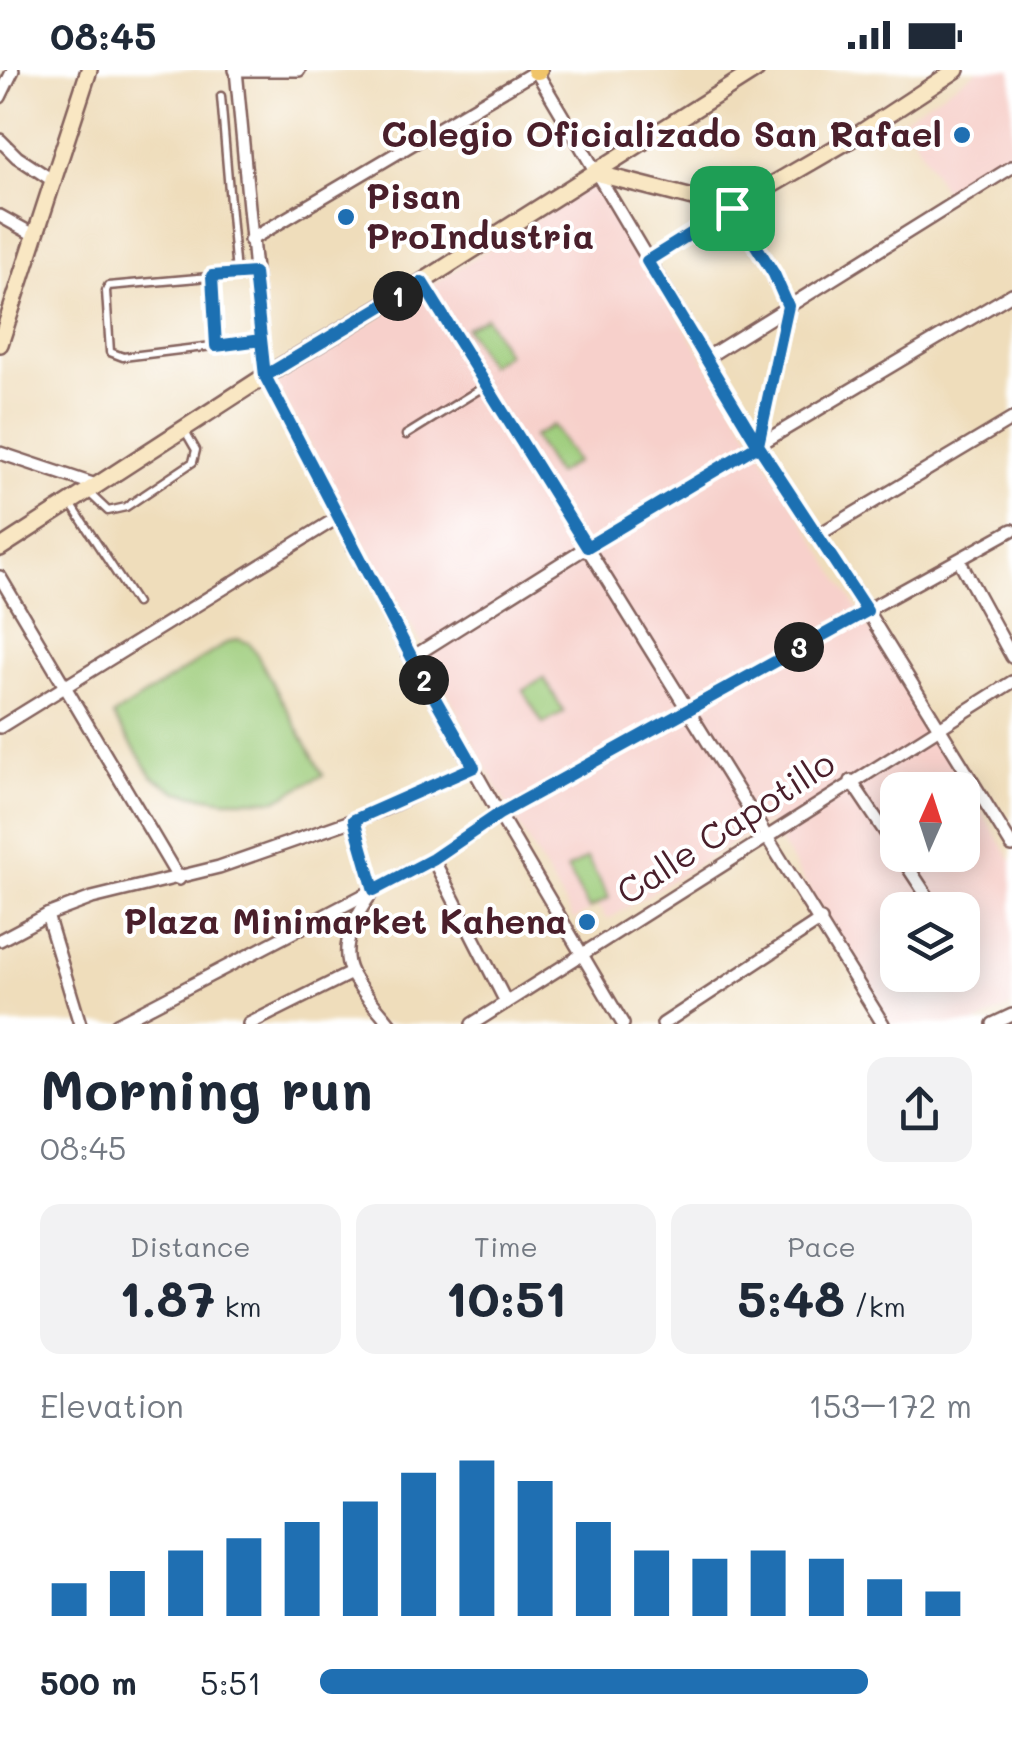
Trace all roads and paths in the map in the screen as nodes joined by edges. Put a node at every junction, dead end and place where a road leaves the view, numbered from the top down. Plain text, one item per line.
1 (13, 70) edge
2 (89, 70) edge
3 (236, 70) edge
4 (300, 70) edge
5 (537, 70) edge
6 (756, 70) edge
7 (956, 70) edge
8 (222, 96) dead end
9 (0, 97) edge
10 (0, 140) edge
11 (1012, 167) edge
12 (595, 174) junction
13 (55, 182) junction
14 (732, 208) junction
15 (0, 216) edge
16 (36, 236) junction
17 (250, 240) junction
18 (647, 261) junction
19 (254, 273) junction
20 (236, 274) junction
21 (212, 276) junction
22 (422, 282) junction
23 (1012, 294) edge
24 (788, 306) junction
25 (261, 340) junction
26 (0, 344) edge
27 (216, 346) junction
28 (706, 358) junction
29 (265, 376) junction
30 (486, 385) junction
31 (1012, 419) edge
32 (184, 429) junction
33 (406, 434) dead end
34 (758, 445) junction
35 (0, 454) edge
36 (91, 488) junction
37 (70, 503) junction
38 (337, 518) junction
39 (1012, 530) edge
40 (818, 534) junction
41 (587, 547) junction
42 (0, 548) edge
43 (960, 560) junction
44 (0, 577) edge
45 (136, 603) dead end
46 (867, 611) junction
47 (412, 658) junction
48 (1012, 658) edge
49 (1012, 682) edge
50 (63, 688) junction
51 (685, 709) junction
52 (938, 726) junction
53 (0, 727) edge
54 (474, 767) junction
55 (851, 781) junction
56 (499, 814) junction
57 (354, 820) junction
58 (880, 824) edge
59 (765, 835) junction
60 (1012, 846) edge
61 (433, 859) junction
62 (179, 879) junction
63 (374, 890) junction
64 (47, 915) junction
65 (821, 920) junction
66 (0, 940) edge
67 (581, 954) junction
68 (351, 972) junction
69 (506, 1002) junction
70 (1012, 1015) edge
71 (387, 1020) edge
72 (80, 1024) edge
73 (117, 1024) edge
74 (249, 1024) edge
75 (370, 1024) edge
76 (472, 1024) edge
77 (623, 1024) edge
78 (662, 1024) edge
79 (883, 1024) edge
80 (994, 1024) edge

1 - 9 street
2 - 13 street
3 - 4 street
3 - 17 street
5 - 12 street
5 - 17 street
6 - 12 street
7 - 14 street
8 - 20 lane
10 - 13 street
11 - 24 street
12 - 14 street
12 - 18 street
12 - 22 street
13 - 16 street
14 - 18 street
14 - 24 street
15 - 16 street
16 - 26 street
17 - 19 street
18 - 28 street
19 - 20 lane
19 - 25 street
20 - 21 lane
21 - 27 lane
21 - 27 lane
22 - 29 street
22 - 30 street
23 - 34 street
24 - 28 street
24 - 34 street
25 - 27 lane
25 - 29 street
28 - 34 street
29 - 32 street
29 - 38 street
30 - 33 lane
30 - 41 street
31 - 40 street
32 - 36 street
32 - 36 lane
34 - 40 street
34 - 41 street
35 - 36 street
36 - 37 street
37 - 42 street
37 - 45 lane
38 - 47 street
38 - 50 street
39 - 43 street
40 - 46 street
41 - 47 street
41 - 51 street
43 - 46 street
43 - 48 street
44 - 50 street
46 - 51 street
46 - 52 street
47 - 54 street
49 - 52 street, Calle Capotillo
50 - 53 street
50 - 62 street
51 - 56 street
51 - 59 street
52 - 55 street, Calle Capotillo
52 - 60 street
54 - 56 street
54 - 57 street
55 - 58 street
55 - 59 street, Calle Capotillo
56 - 61 street
56 - 67 street
57 - 62 street
57 - 63 street
59 - 65 street
59 - 67 street, Calle Capotillo
61 - 63 street
61 - 69 street
62 - 64 street
63 - 68 street
63 - 73 street
64 - 66 street
64 - 72 street
65 - 78 street
65 - 79 street
67 - 69 street, Calle Capotillo
67 - 77 street
68 - 71 street
68 - 74 street
69 - 76 street, Calle Capotillo
70 - 80 street
71 - 75 street

